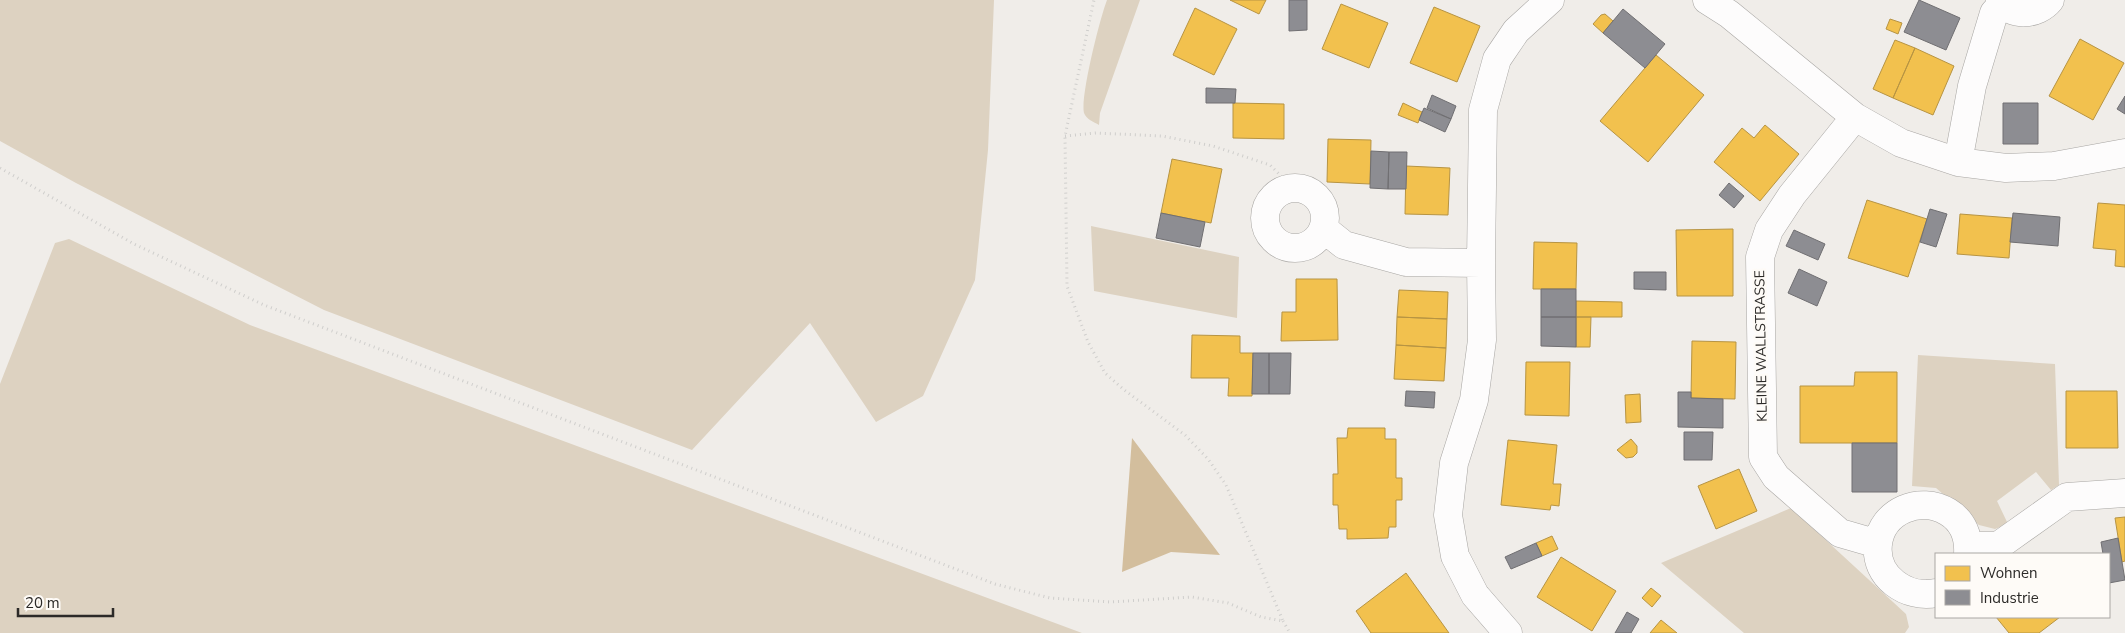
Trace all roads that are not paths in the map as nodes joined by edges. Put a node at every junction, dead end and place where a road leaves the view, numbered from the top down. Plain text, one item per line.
1 (1550, 0) edge
2 (1707, 0) edge
3 (2050, 0) edge
4 (2001, 2) edge
5 (1855, 117) junction
6 (2125, 153) edge
7 (1958, 162) junction
8 (1324, 228) junction
9 (1480, 263) junction
10 (2125, 493) edge
11 (1878, 544) junction
12 (1968, 550) edge
13 (1935, 592) edge
14 (1508, 633) edge

1 - 9 street
2 - 5 street
3 - 4 street
4 - 7 street
5 - 7 street
5 - 11 street, KLEINE WALLSTRASSE
6 - 7 street
8 - 8 street
8 - 9 street
9 - 14 street
10 - 12 street
11 - 12 street
11 - 13 street

